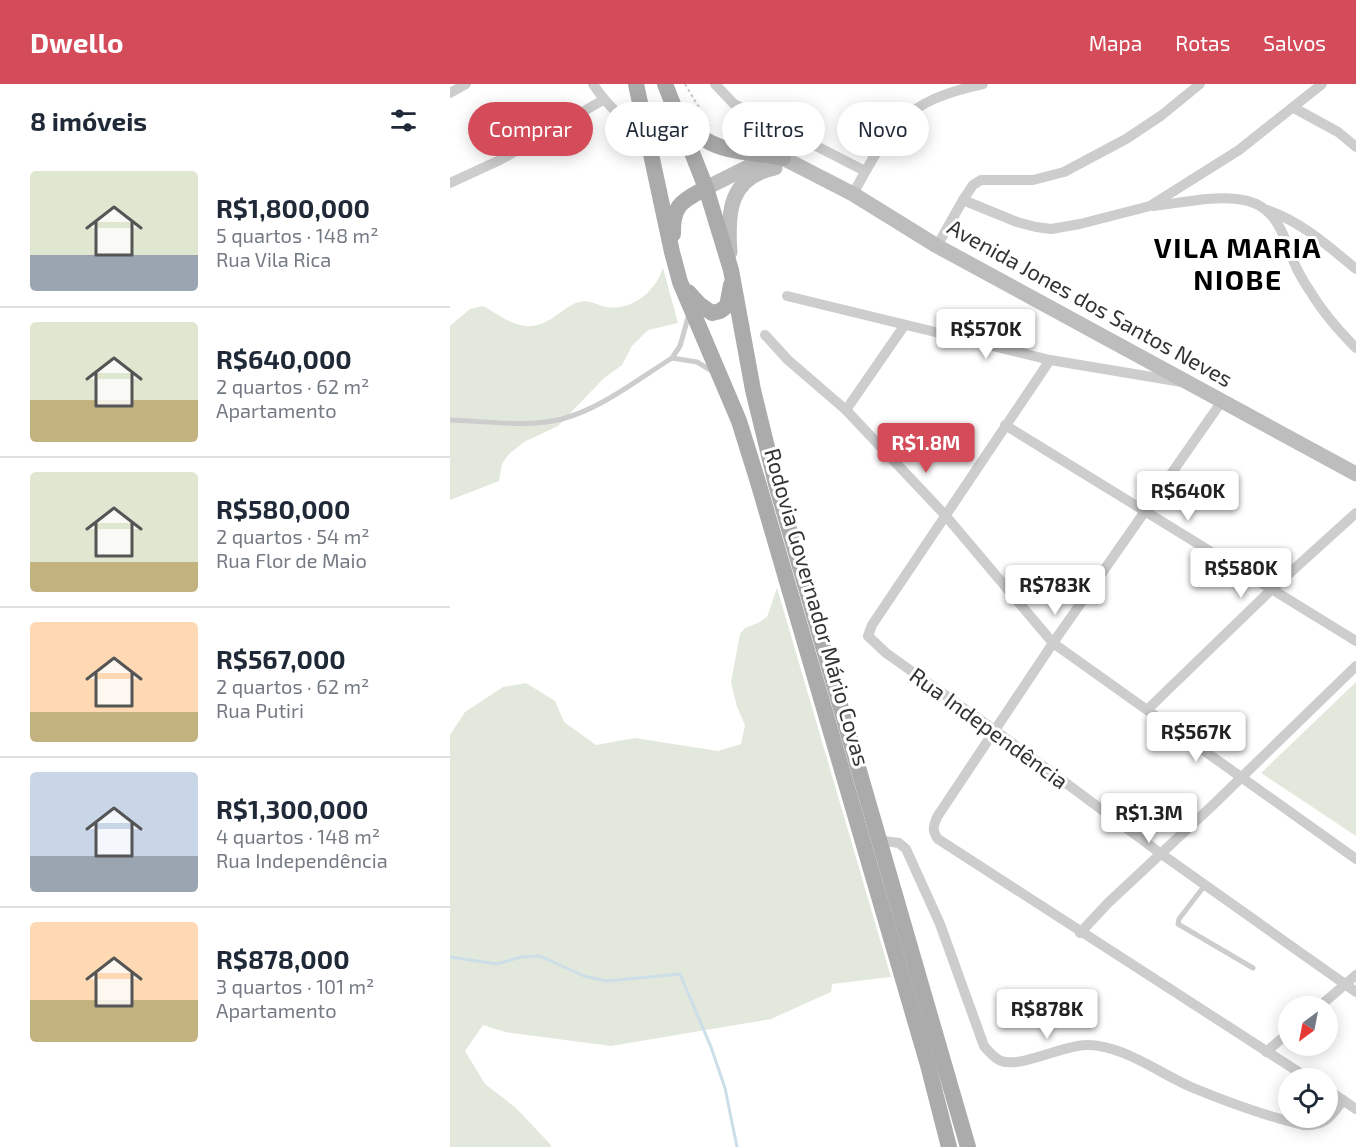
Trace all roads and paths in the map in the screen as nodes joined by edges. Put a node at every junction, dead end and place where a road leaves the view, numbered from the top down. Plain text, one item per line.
1 (466, 84) edge
2 (593, 84) edge
3 (636, 84) edge
4 (665, 84) edge
5 (685, 84) edge
6 (715, 84) edge
7 (983, 84) edge
8 (1200, 84) edge
9 (1322, 84) edge
10 (450, 93) edge
11 (603, 100) joint
12 (640, 102) edge
13 (671, 102) edge
14 (1294, 108) junction
15 (711, 128) dead end
16 (710, 142) edge
17 (1356, 147) edge
18 (653, 156) edge
19 (693, 156) edge
20 (783, 158) junction
21 (804, 168) junction
22 (865, 171) junction
23 (450, 183) edge
24 (706, 188) junction
25 (853, 194) junction
26 (963, 200) junction
27 (1150, 206) junction
28 (1268, 210) junction
29 (938, 246) junction
30 (672, 252) junction
31 (1356, 269) edge
32 (731, 270) junction
33 (680, 282) junction
34 (787, 296) dead end
35 (690, 306) junction
36 (904, 326) junction
37 (765, 335) dead end
38 (1356, 348) edge
39 (672, 358) junction
40 (1050, 360) junction
41 (723, 381) junction
42 (1193, 384) junction
43 (1222, 401) junction
44 (846, 410) junction
45 (450, 420) edge
46 (1005, 425) junction
47 (1356, 473) edge
48 (1144, 512) junction
49 (1356, 513) edge
50 (945, 515) junction
51 (1272, 589) junction
52 (1356, 641) edge
53 (1053, 643) junction
54 (1356, 666) edge
55 (1148, 709) junction
56 (996, 731) junction
57 (1241, 778) junction
58 (878, 840) junction
59 (1160, 853) junction
60 (1356, 859) edge
61 (1205, 885) junction
62 (1080, 933) junction
63 (1253, 968) dead end
64 (1356, 975) edge
65 (1346, 984) junction
66 (1356, 992) edge
67 (1332, 996) edge
68 (1278, 1042) edge
69 (1266, 1052) junction
70 (1292, 1068) edge
71 (1338, 1097) edge
72 (1343, 1100) junction
73 (1356, 1109) edge
74 (946, 1144) edge
75 (968, 1147) edge

1 - 10 street
2 - 11 street
3 - 12 main road, Rodovia Governador Mário Covas
4 - 13 main road, Rodovia Governador Mário Covas
5 - 15 path
6 - 22 street
7 - 22 street
8 - 26 street
9 - 14 street
11 - 23 street
14 - 17 street
14 - 27 street
16 - 20 main road
18 - 30 main road, Rodovia Governador Mário Covas
19 - 24 main road, Rodovia Governador Mário Covas
20 - 21 street, Avenida Jones dos Santos Neves
20 - 24 street
21 - 25 street, Avenida Jones dos Santos Neves
21 - 32 street, Avenida Jones dos Santos Neves
22 - 25 street
24 - 30 main road
24 - 32 main road, Rodovia Governador Mário Covas
25 - 29 street, Avenida Jones dos Santos Neves
26 - 27 street
26 - 29 street
27 - 28 street
28 - 31 street
28 - 38 street
29 - 42 street, Avenida Jones dos Santos Neves
30 - 33 main road, Rodovia Governador Mário Covas
32 - 33 main road
32 - 58 main road, Rodovia Governador Mário Covas
33 - 35 main road, Rodovia Governador Mário Covas
34 - 36 street
35 - 39 lane
35 - 41 main road, Rodovia Governador Mário Covas
36 - 40 street
36 - 44 street
37 - 44 street
39 - 41 lane
39 - 45 lane
40 - 42 street
40 - 46 street
41 - 74 main road, Rodovia Governador Mário Covas
42 - 43 street, Avenida Jones dos Santos Neves
43 - 47 street, Avenida Jones dos Santos Neves
43 - 48 street
44 - 50 street
46 - 48 street
46 - 50 street
48 - 51 street
48 - 53 street
49 - 51 street
50 - 53 street
50 - 56 street, Rua Independência
51 - 52 street
51 - 55 street
53 - 55 street
53 - 56 street
54 - 57 street
55 - 57 street
56 - 59 street, Rua Independência
56 - 62 street
57 - 59 street
57 - 60 street
58 - 72 street
58 - 75 main road, Rodovia Governador Mário Covas
59 - 61 street, Rua Independência
59 - 62 street
61 - 63 lane
61 - 65 street, Rua Independência
62 - 69 street
64 - 65 street
65 - 66 street, Rua Independência
65 - 67 street
68 - 69 street
69 - 70 street
71 - 72 street
72 - 73 street

